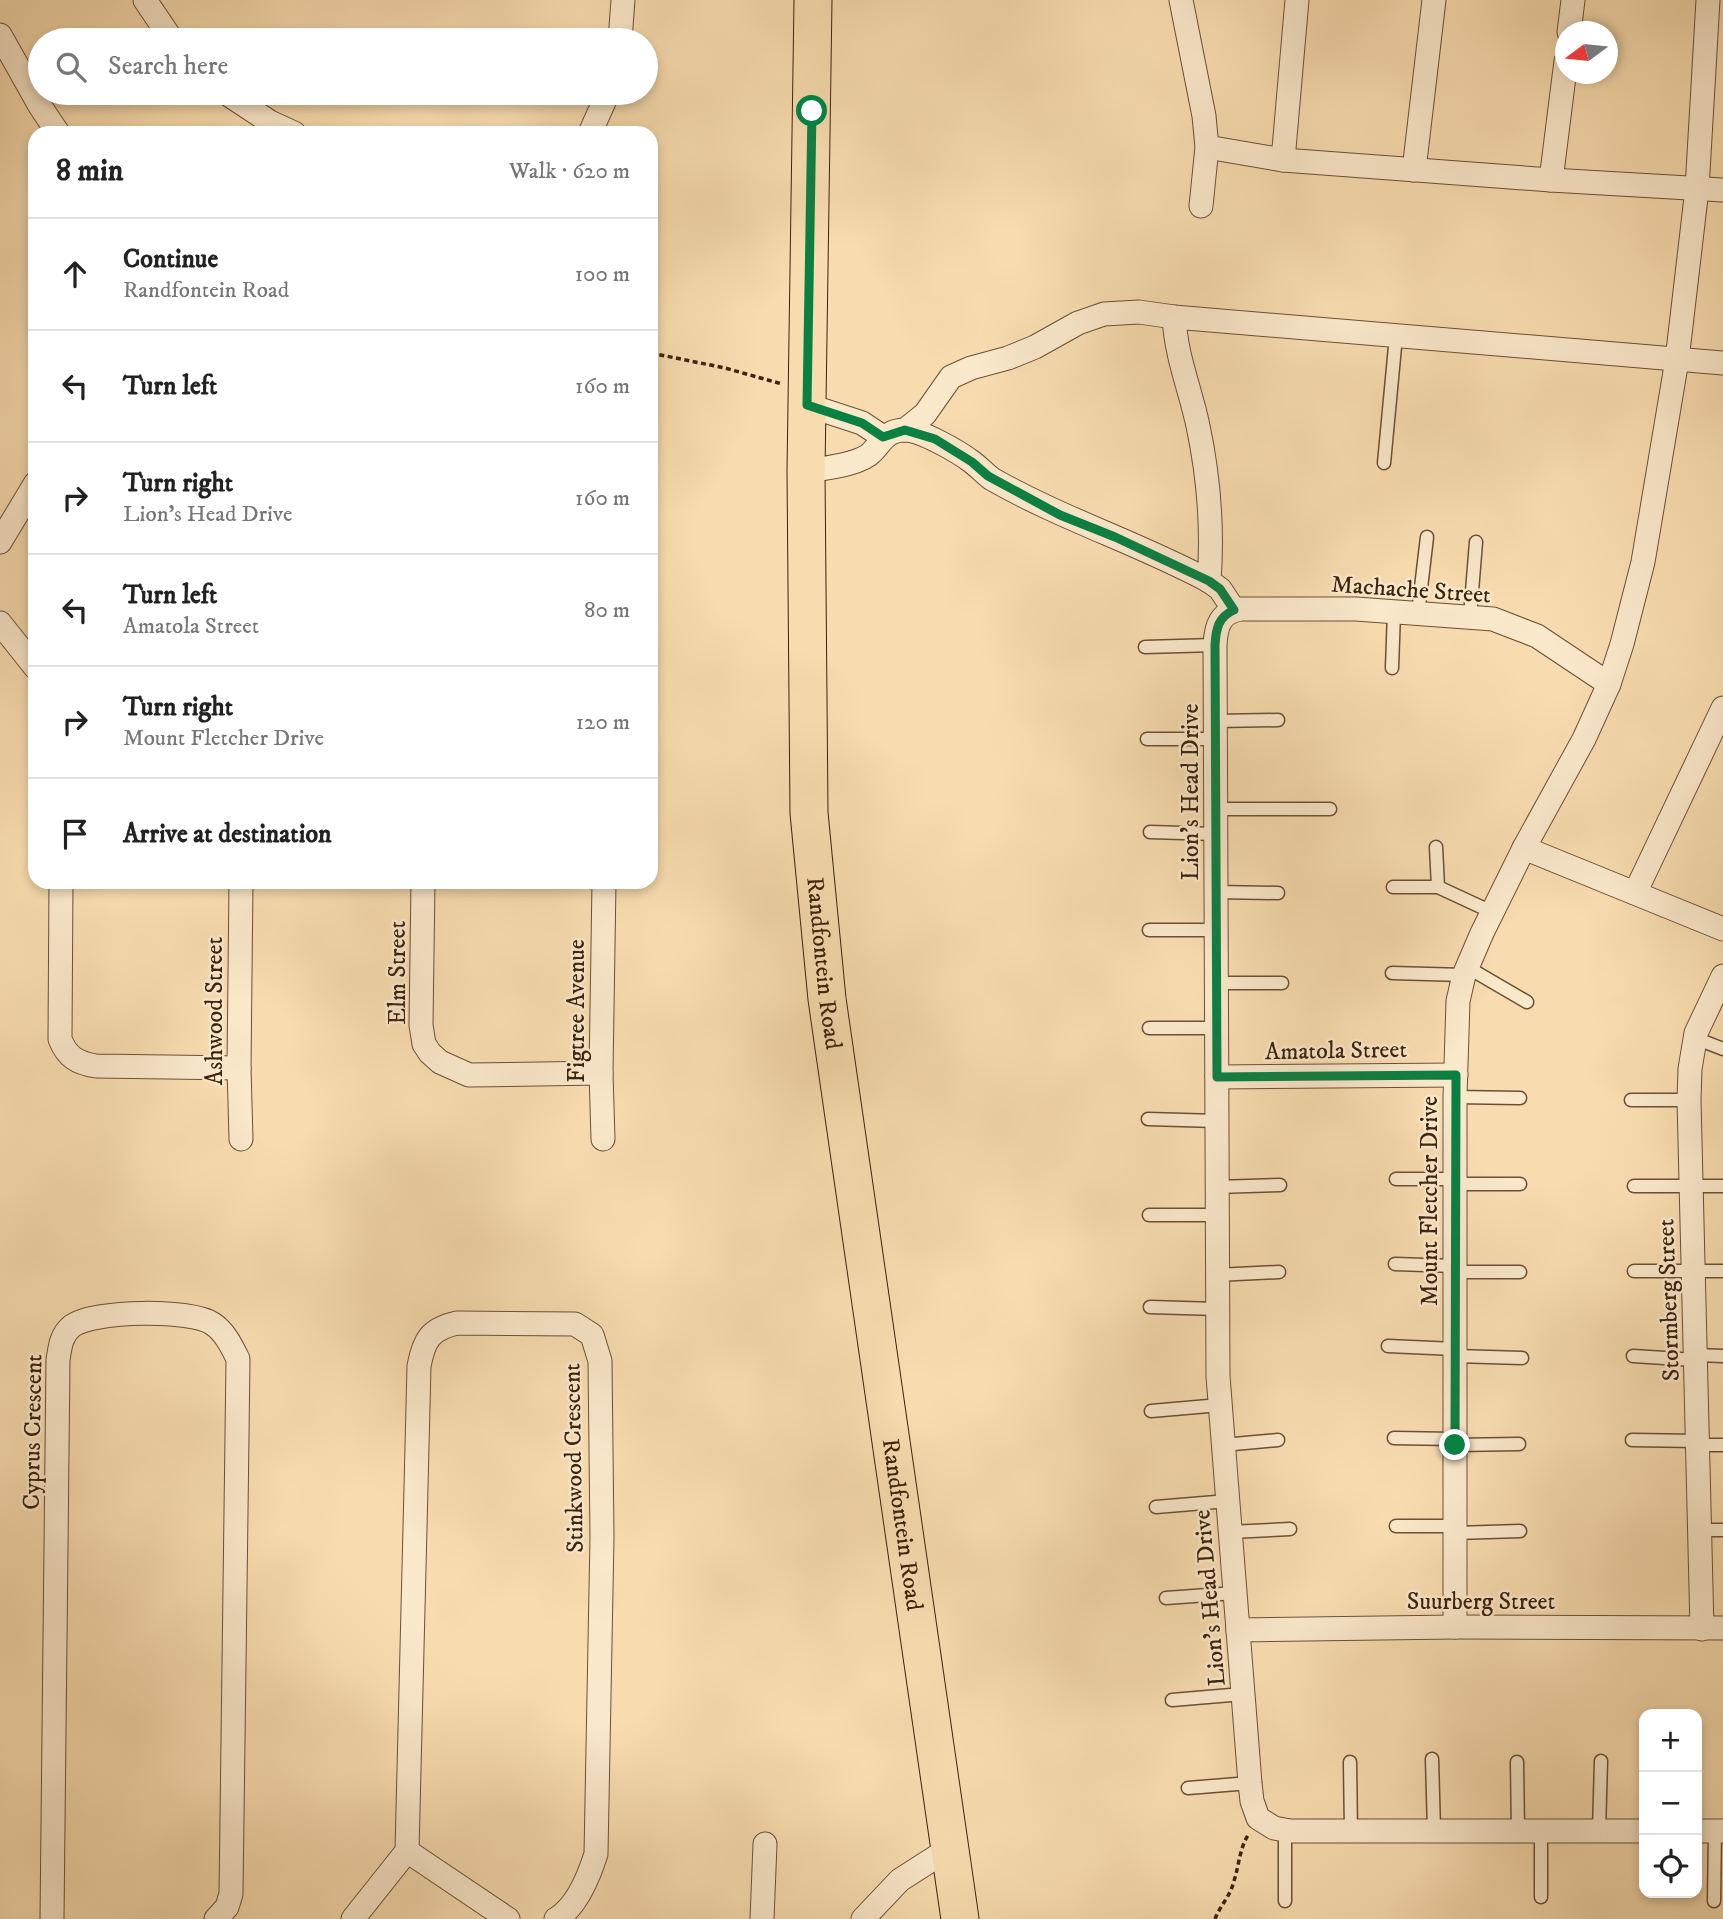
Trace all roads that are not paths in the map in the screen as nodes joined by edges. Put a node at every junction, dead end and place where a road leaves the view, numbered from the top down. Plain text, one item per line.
1 (145, 0) edge
2 (623, 0) edge
3 (813, 0) edge
4 (1181, 0) edge
5 (1297, 0) edge
6 (1434, 0) edge
7 (1573, 0) edge
8 (1709, 0) edge
9 (1570, 21) edge
10 (164, 28) edge
11 (621, 28) edge
12 (0, 35) edge
13 (1563, 84) edge
14 (28, 85) edge
15 (39, 105) edge
16 (244, 105) edge
17 (603, 105) edge
18 (53, 126) edge
19 (279, 126) edge
20 (593, 126) edge
21 (1206, 147) junction
22 (1283, 160) junction
23 (1414, 170) junction
24 (1550, 180) junction
25 (1697, 189) junction
26 (1723, 190) edge
27 (1201, 206) dead end
28 (1174, 317) junction
29 (1396, 336) junction
30 (1677, 359) junction
31 (1723, 363) edge
32 (807, 398) junction
33 (905, 430) junction
34 (883, 437) junction
35 (1384, 463) dead end
36 (806, 471) junction
37 (28, 496) edge
38 (1427, 537) dead end
39 (0, 542) edge
40 (1476, 542) dead end
41 (1209, 581) junction
42 (1234, 610) junction
43 (1394, 612) junction
44 (1418, 613) junction
45 (1470, 616) junction
46 (0, 623) edge
47 (1215, 645) junction
48 (1145, 647) dead end
49 (28, 658) edge
50 (1392, 668) dead end
51 (1609, 684) junction
52 (1723, 709) edge
53 (1279, 720) dead end
54 (1216, 730) junction
55 (1147, 739) dead end
56 (1216, 809) junction
57 (1330, 809) dead end
58 (1150, 832) dead end
59 (1215, 834) junction
60 (1436, 847) dead end
61 (1524, 848) junction
62 (1393, 887) dead end
63 (1438, 887) junction
64 (61, 889) edge
65 (241, 889) edge
66 (423, 889) edge
67 (604, 889) edge
68 (1216, 892) junction
69 (1278, 893) dead end
70 (1635, 893) junction
71 (1492, 912) junction
72 (1723, 929) edge
73 (1149, 930) dead end
74 (1217, 930) junction
75 (1466, 971) junction
76 (1392, 973) dead end
77 (1723, 976) edge
78 (1217, 983) junction
79 (1282, 983) dead end
80 (1527, 1002) dead end
81 (1149, 1028) dead end
82 (1217, 1028) junction
83 (1696, 1038) junction
84 (1723, 1049) edge
85 (239, 1069) junction
86 (601, 1073) junction
87 (1217, 1077) junction
88 (1456, 1086) junction
89 (1520, 1098) dead end
90 (1631, 1100) dead end
91 (1689, 1100) junction
92 (1148, 1119) dead end
93 (1217, 1121) junction
94 (241, 1139) dead end
95 (603, 1139) dead end
96 (1396, 1179) dead end
97 (1455, 1181) junction
98 (1520, 1184) dead end
99 (1280, 1185) dead end
100 (1634, 1186) dead end
101 (1723, 1186) edge
102 (1216, 1187) junction
103 (1691, 1187) junction
104 (1217, 1214) junction
105 (1149, 1215) dead end
106 (1395, 1264) dead end
107 (1455, 1269) junction
108 (1634, 1271) dead end
109 (1694, 1271) junction
110 (1723, 1271) edge
111 (1279, 1272) dead end
112 (1520, 1272) dead end
113 (1216, 1275) junction
114 (1150, 1307) dead end
115 (1217, 1309) junction
116 (1388, 1346) dead end
117 (1455, 1353) junction
118 (1633, 1356) dead end
119 (1723, 1356) edge
120 (1522, 1358) dead end
121 (1696, 1358) junction
122 (1220, 1405) junction
123 (1151, 1411) dead end
124 (1394, 1438) dead end
125 (1279, 1440) dead end
126 (1632, 1440) dead end
127 (1455, 1442) junction
128 (1698, 1443) junction
129 (1519, 1444) dead end
130 (1223, 1445) junction
131 (1723, 1445) edge
132 (1228, 1501) junction
133 (1157, 1507) dead end
134 (1396, 1526) dead end
135 (1290, 1529) dead end
136 (1455, 1529) junction
137 (1712, 1530) edge
138 (1520, 1531) dead end
139 (1230, 1532) junction
140 (1235, 1593) junction
141 (1166, 1598) dead end
142 (1455, 1627) junction
143 (1712, 1628) edge
144 (1238, 1630) junction
145 (1244, 1694) junction
146 (1172, 1700) dead end
147 (1432, 1759) dead end
148 (1601, 1761) dead end
149 (1350, 1762) dead end
150 (1517, 1762) dead end
151 (1251, 1783) junction
152 (1188, 1788) dead end
153 (1284, 1830) junction
154 (1351, 1831) junction
155 (1434, 1831) junction
156 (1530, 1831) junction
157 (1599, 1831) junction
158 (1639, 1831) edge
159 (1712, 1831) edge
160 (765, 1844) dead end
161 (950, 1848) junction
162 (407, 1852) junction
163 (1541, 1897) dead end
164 (1285, 1900) dead end
165 (1714, 1901) dead end
166 (52, 1919) edge
167 (216, 1919) edge
168 (354, 1919) edge
169 (508, 1919) edge
170 (556, 1919) edge
171 (762, 1919) edge
172 (863, 1919) edge
173 (960, 1919) edge

1 - 10 street
2 - 11 street
3 - 32 main road, Randfontein Road
4 - 21 street
5 - 22 street
6 - 23 street
7 - 9 street
8 - 25 street, Mount Fletcher Drive
12 - 14 street
13 - 24 street
15 - 18 street
16 - 19 street
17 - 20 street
21 - 22 street
21 - 27 street
22 - 23 street
23 - 24 street
24 - 25 street
25 - 26 street
25 - 30 street, Mount Fletcher Drive
28 - 29 street
28 - 33 street
28 - 41 street
29 - 30 street
29 - 35 lane
30 - 31 street
30 - 51 street, Mount Fletcher Drive
32 - 34 street
32 - 36 main road, Randfontein Road
33 - 34 street
33 - 41 street
34 - 36 street
36 - 161 main road, Randfontein Road
37 - 39 street
38 - 44 lane
40 - 45 lane
41 - 42 street
42 - 43 street, Machache Street
42 - 47 street, Lion's Head Drive
43 - 44 street, Machache Street
43 - 50 lane
44 - 45 street, Machache Street
45 - 51 street, Machache Street
46 - 49 street
47 - 48 lane
47 - 54 street, Lion's Head Drive
51 - 61 street, Mount Fletcher Drive
52 - 70 street
53 - 54 lane
54 - 55 lane
54 - 56 street, Lion's Head Drive
56 - 57 lane
56 - 59 street, Lion's Head Drive
58 - 59 lane
59 - 68 street, Lion's Head Drive
60 - 63 lane
61 - 70 street
61 - 71 street, Mount Fletcher Drive
62 - 63 lane
63 - 71 lane
64 - 85 street
65 - 85 street, Ashwood Street
66 - 86 street, Elm Street
67 - 86 street, Figtree Avenue
68 - 69 lane
68 - 74 street, Lion's Head Drive
70 - 72 street
71 - 75 street, Mount Fletcher Drive
73 - 74 lane
74 - 78 street, Lion's Head Drive
75 - 76 lane
75 - 80 lane
75 - 88 street, Mount Fletcher Drive
77 - 83 street, Stormberg Street
78 - 79 lane
78 - 82 street, Lion's Head Drive
81 - 82 lane
82 - 87 street, Lion's Head Drive
83 - 84 lane
83 - 91 street, Stormberg Street
85 - 94 street, Ashwood Street
86 - 95 street, Figtree Avenue
87 - 88 street, Amatola Street
87 - 93 street, Lion's Head Drive
88 - 89 lane
88 - 97 street, Mount Fletcher Drive
90 - 91 lane
91 - 103 street, Stormberg Street
92 - 93 lane
93 - 102 street, Lion's Head Drive
96 - 97 lane
97 - 98 lane
97 - 107 street, Mount Fletcher Drive
99 - 102 lane
100 - 103 lane
101 - 103 lane
102 - 104 street, Lion's Head Drive
103 - 109 street, Stormberg Street
104 - 105 lane
104 - 113 street, Lion's Head Drive
106 - 107 lane
107 - 112 lane
107 - 117 street, Mount Fletcher Drive
108 - 109 lane
109 - 110 lane
109 - 121 street, Stormberg Street
111 - 113 lane
113 - 115 street, Lion's Head Drive
114 - 115 lane
115 - 122 street, Lion's Head Drive
116 - 117 lane
117 - 120 lane
117 - 127 street, Mount Fletcher Drive
118 - 121 lane
119 - 121 lane
121 - 128 street, Stormberg Street
122 - 123 lane
122 - 130 street, Lion's Head Drive
124 - 127 lane
125 - 130 lane
126 - 128 lane
127 - 129 lane
127 - 136 street, Mount Fletcher Drive
128 - 131 lane
128 - 137 street, Stormberg Street
130 - 132 street, Lion's Head Drive
132 - 133 lane
132 - 139 street, Lion's Head Drive
134 - 136 lane
135 - 139 lane
136 - 138 lane
136 - 142 street, Mount Fletcher Drive
137 - 143 street, Stormberg Street
139 - 140 street, Lion's Head Drive
140 - 141 lane
140 - 144 street, Lion's Head Drive
142 - 143 street, Suurberg Street
142 - 144 street, Suurberg Street
144 - 145 street, Lion's Head Drive
145 - 146 lane
145 - 151 street, Lion's Head Drive
147 - 155 lane
148 - 157 lane
149 - 154 lane
150 - 156 lane
151 - 152 lane
151 - 153 street, Lion's Head Drive
153 - 154 street
153 - 164 lane
154 - 155 street
155 - 156 street
156 - 157 street
156 - 163 lane
157 - 158 street
159 - 165 lane
160 - 171 street
161 - 172 street
161 - 173 main road, Randfontein Road
162 - 168 street
162 - 169 street
162 - 170 street, Stinkwood Crescent
166 - 167 street, Cyprus Crescent

